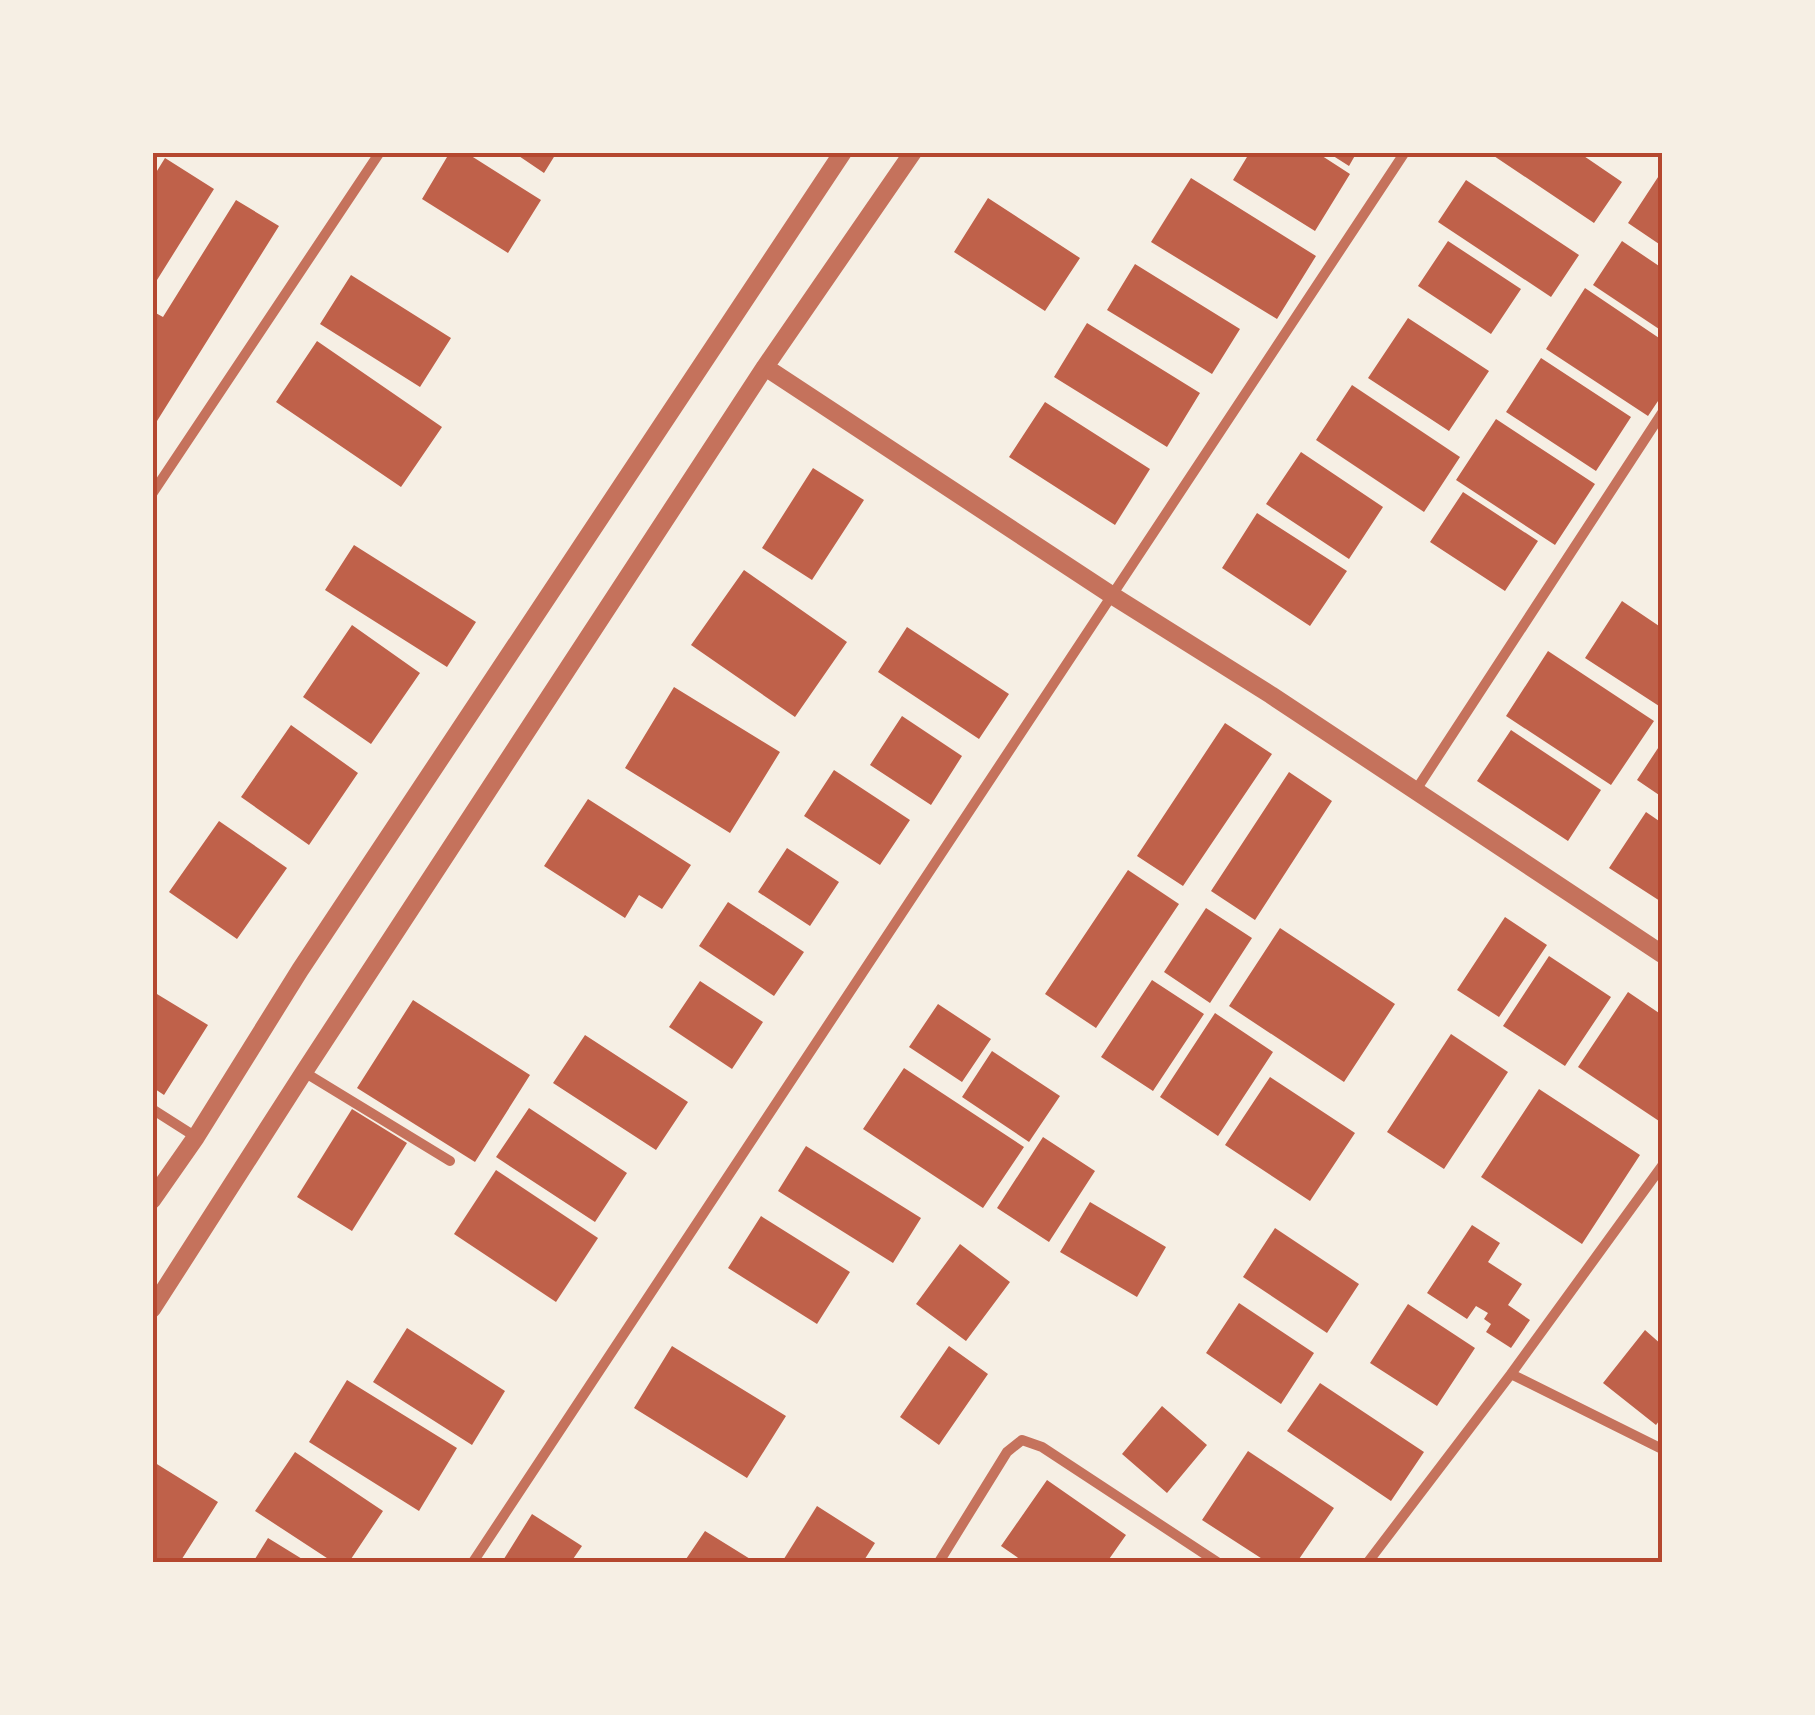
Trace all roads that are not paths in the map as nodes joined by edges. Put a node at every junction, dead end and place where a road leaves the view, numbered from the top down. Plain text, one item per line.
1 (380, 152) edge
2 (843, 152) edge
3 (913, 152) edge
4 (1405, 152) edge
5 (765, 368) junction
6 (1662, 413) edge
7 (152, 494) edge
8 (1110, 594) junction
9 (1416, 790) junction
10 (1662, 954) edge
11 (304, 1072) junction
12 (152, 1109) edge
13 (196, 1136) junction
14 (450, 1161) dead end
15 (1662, 1166) edge
16 (152, 1200) edge
17 (152, 1309) edge
18 (1511, 1374) junction
19 (1662, 1449) edge
20 (473, 1562) edge
21 (940, 1562) edge
22 (1216, 1562) edge
23 (1368, 1562) edge

1 - 7 street
2 - 13 street
3 - 5 street
4 - 8 street
5 - 8 street
5 - 11 street
6 - 9 street
8 - 9 street
8 - 20 street
9 - 10 street
11 - 14 street
11 - 17 street
12 - 13 street
13 - 16 street
15 - 18 street
18 - 19 street
18 - 23 street
21 - 22 street

